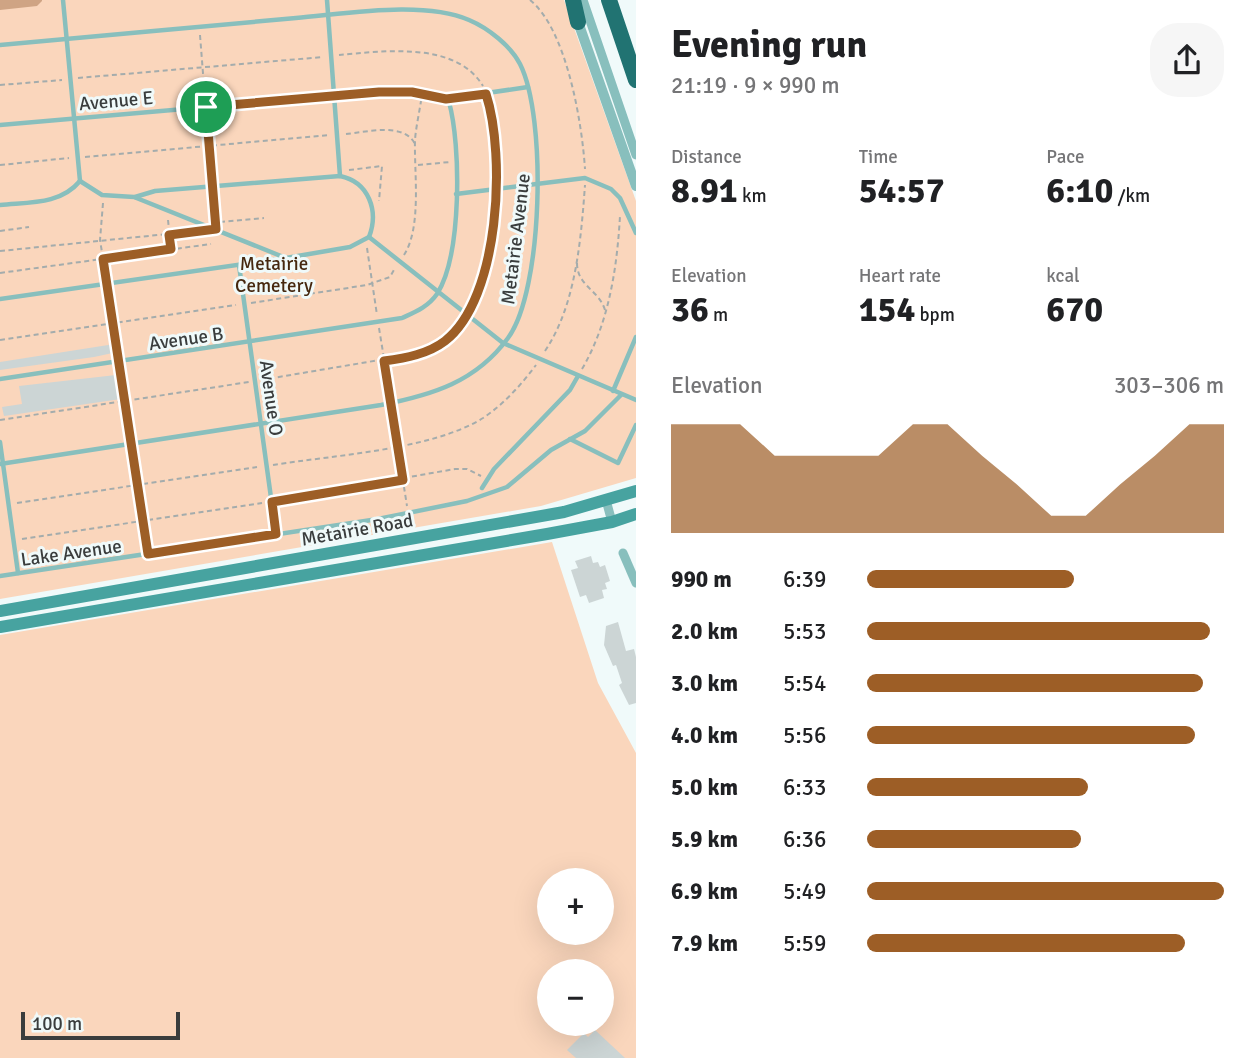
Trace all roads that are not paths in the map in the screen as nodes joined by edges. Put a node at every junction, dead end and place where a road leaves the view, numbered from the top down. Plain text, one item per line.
1 (63, 0) edge
2 (327, 0) edge
3 (571, 0) edge
4 (583, 0) edge
5 (609, 0) edge
6 (329, 16) junction
7 (578, 22) joint
8 (68, 39) junction
9 (0, 45) edge
10 (636, 80) edge
11 (528, 88) junction
12 (335, 96) junction
13 (445, 99) junction
14 (74, 118) junction
15 (0, 125) edge
16 (636, 155) edge
17 (340, 173) junction
18 (80, 181) junction
19 (539, 184) junction
20 (636, 186) edge
21 (456, 194) junction
22 (134, 197) junction
23 (0, 205) edge
24 (636, 233) edge
25 (367, 239) junction
26 (286, 258) junction
27 (239, 265) junction
28 (437, 293) junction
29 (0, 299) edge
30 (636, 337) edge
31 (251, 343) junction
32 (503, 343) junction
33 (578, 376) junction
34 (0, 379) edge
35 (613, 392) junction
36 (621, 395) junction
37 (636, 400) edge
38 (262, 424) junction
39 (636, 425) edge
40 (570, 439) junction
41 (0, 442) edge
42 (2, 464) edge
43 (482, 488) dead end
44 (636, 492) edge
45 (606, 500) junction
46 (636, 514) edge
47 (612, 522) junction
48 (276, 534) junction
49 (623, 553) dead end
50 (18, 573) junction
51 (0, 576) edge
52 (636, 583) edge
53 (0, 611) edge
54 (0, 627) edge

1 - 8 lane
2 - 6 lane
3 - 7 highway
4 - 16 street
5 - 10 highway
6 - 8 lane, Metairie Avenue
6 - 11 lane, Metairie Avenue
6 - 12 lane
7 - 20 street
8 - 9 lane, Metairie Avenue
8 - 14 lane
11 - 13 lane
11 - 19 lane, Metairie Avenue
12 - 13 lane, Avenue E
12 - 14 lane, Avenue E
12 - 17 lane
13 - 21 lane
14 - 15 lane, Avenue E
14 - 18 lane
17 - 22 lane
17 - 25 lane
18 - 22 lane
18 - 23 lane
19 - 21 lane
19 - 24 lane
19 - 32 lane, Metairie Avenue
21 - 28 lane
22 - 26 lane
25 - 26 lane
25 - 28 lane
26 - 27 lane
27 - 29 lane
27 - 31 lane, Avenue O
28 - 31 lane
28 - 32 lane
30 - 35 lane
31 - 34 lane, Avenue B
31 - 38 lane, Avenue O
32 - 33 lane
32 - 38 lane, Metairie Avenue
33 - 35 lane
33 - 43 lane
35 - 36 lane
36 - 37 lane
36 - 40 lane, Lake Avenue
38 - 42 lane, Metairie Avenue
38 - 48 lane, Avenue O
39 - 40 lane
40 - 48 lane, Lake Avenue
41 - 42 lane
42 - 50 lane
44 - 45 main road, Metairie Road
45 - 47 street
45 - 53 main road, Metairie Road
46 - 47 main road, Metairie Road
47 - 54 main road, Metairie Road
48 - 50 lane, Lake Avenue
49 - 52 street
50 - 51 lane, Lake Avenue

